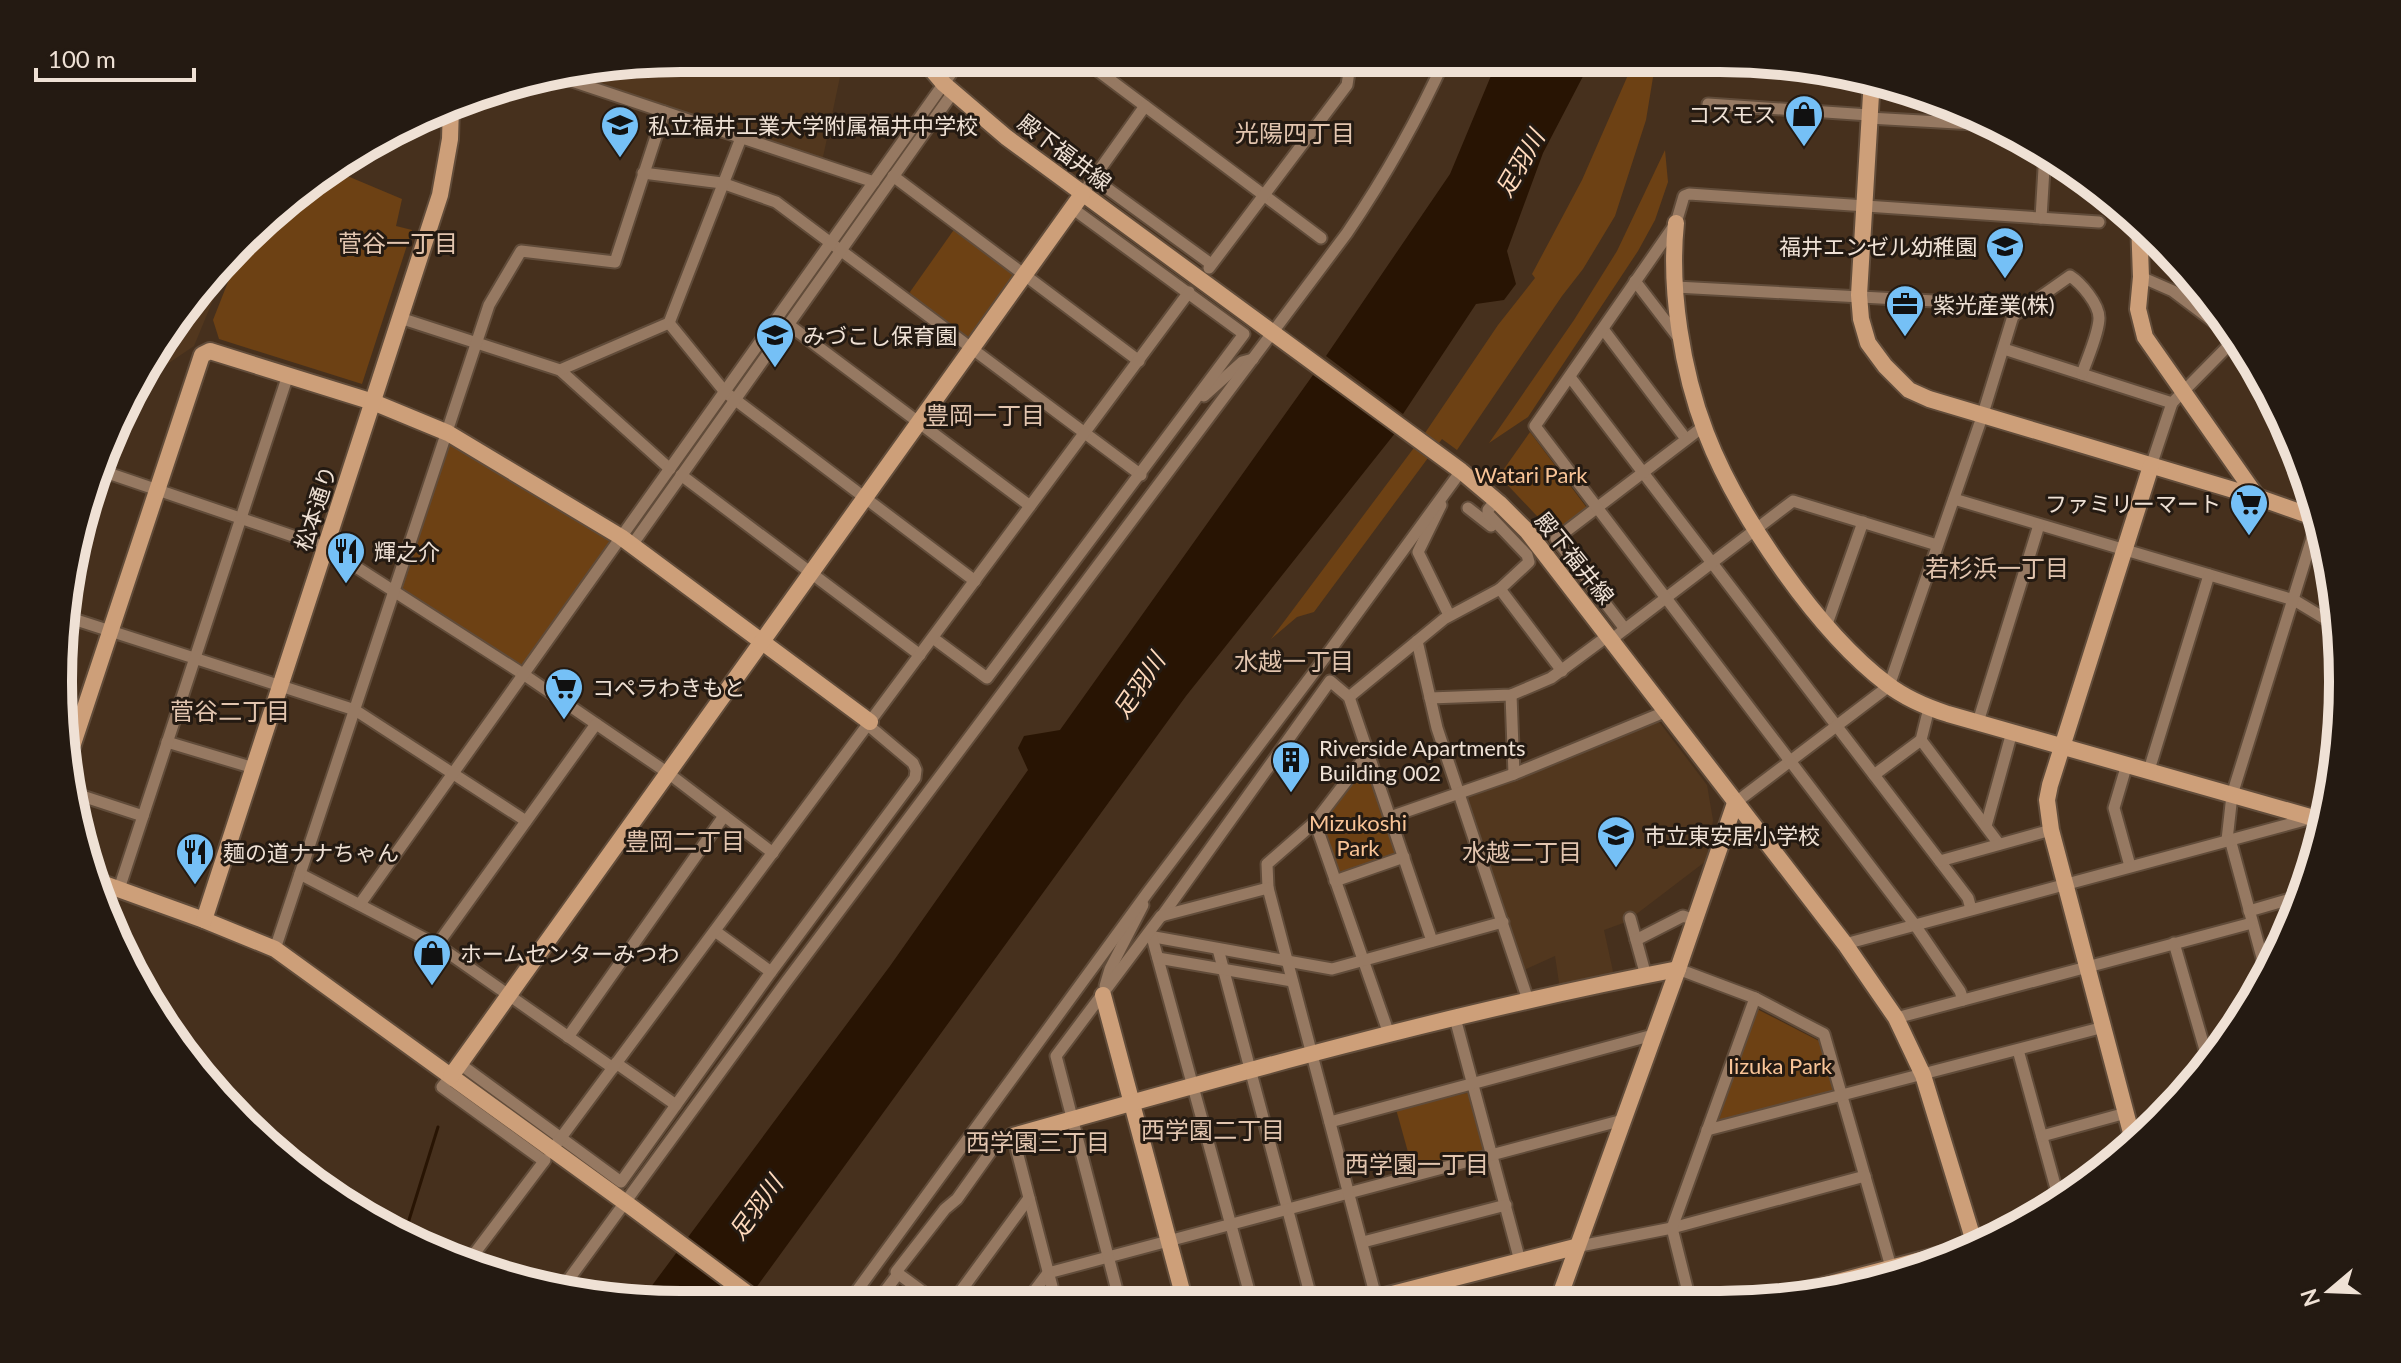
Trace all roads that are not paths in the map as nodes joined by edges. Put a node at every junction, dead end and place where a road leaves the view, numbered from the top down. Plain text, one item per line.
1 (935, 72) edge
2 (956, 72) edge
3 (1100, 72) edge
4 (1349, 72) edge
5 (1439, 72) edge
6 (575, 82) edge
7 (949, 88) junction
8 (1871, 92) edge
9 (1708, 104) dead end
10 (1145, 106) junction
11 (664, 112) junction
12 (1869, 116) junction
13 (451, 117) edge
14 (1963, 123) edge
15 (741, 138) junction
16 (2044, 166) edge
17 (643, 173) junction
18 (893, 176) junction
19 (1093, 178) junction
20 (874, 182) junction
21 (722, 183) junction
22 (1083, 193) junction
23 (1264, 194) junction
24 (1864, 207) junction
25 (1072, 208) junction
26 (2041, 218) junction
27 (2099, 222) dead end
28 (1676, 223) junction
29 (1321, 238) dead end
30 (2142, 243) edge
31 (835, 247) junction
32 (1025, 274) junction
33 (2141, 277) junction
34 (1635, 281) junction
35 (1676, 287) junction
36 (1189, 292) junction
37 (1859, 295) junction
38 (2028, 306) junction
39 (400, 318) junction
40 (2210, 319) edge
41 (669, 323) junction
42 (789, 325) junction
43 (1603, 329) junction
44 (1273, 333) junction
45 (475, 341) junction
46 (1684, 345) junction
47 (2229, 347) edge
48 (972, 349) junction
49 (2004, 349) junction
50 (1254, 359) junction
51 (1139, 361) junction
52 (560, 370) junction
53 (2082, 374) junction
54 (288, 375) junction
55 (1570, 377) junction
56 (730, 395) junction
57 (2178, 397) junction
58 (1195, 401) junction
59 (373, 402) junction
60 (1982, 417) junction
61 (919, 422) junction
62 (1704, 426) junction
63 (448, 433) junction
64 (1084, 434) junction
65 (1686, 439) junction
66 (2151, 466) junction
67 (670, 469) junction
68 (1461, 471) junction
69 (1642, 471) junction
70 (109, 473) edge
71 (681, 475) junction
72 (1141, 475) junction
73 (157, 490) junction
74 (1444, 493) junction
75 (2257, 497) junction
76 (864, 499) junction
77 (1954, 499) junction
78 (1496, 500) junction
79 (1030, 506) junction
80 (1597, 507) junction
81 (1468, 508) dead end
82 (2305, 514) edge
83 (241, 517) junction
84 (1863, 522) junction
85 (2039, 525) junction
86 (1756, 528) junction
87 (627, 541) junction
88 (2312, 543) edge
89 (1937, 545) junction
90 (325, 547) junction
91 (2124, 550) junction
92 (1712, 562) junction
93 (1526, 565) junction
94 (811, 574) junction
95 (2209, 575) junction
96 (975, 581) junction
97 (1500, 589) junction
98 (395, 590) junction
99 (1666, 597) junction
100 (2294, 600) junction
101 (1449, 615) junction
102 (2326, 619) edge
103 (75, 620) edge
104 (1827, 624) junction
105 (110, 631) junction
106 (1615, 634) junction
107 (933, 638) junction
108 (763, 641) junction
109 (1417, 641) junction
110 (920, 655) junction
111 (195, 658) junction
112 (1562, 671) junction
113 (523, 674) junction
114 (281, 684) junction
115 (1889, 686) junction
116 (1511, 695) junction
117 (1349, 697) junction
118 (1430, 698) junction
119 (1929, 708) junction
120 (355, 710) junction
121 (1667, 711) junction
122 (1978, 722) junction
123 (596, 724) junction
124 (869, 724) junction
125 (1838, 726) junction
126 (2012, 732) junction
127 (75, 738) edge
128 (1921, 740) junction
129 (167, 742) junction
130 (2062, 745) junction
131 (1368, 753) junction
132 (1793, 761) junction
133 (2127, 764) junction
134 (254, 768) junction
135 (2149, 770) junction
136 (668, 773) junction
137 (453, 774) junction
138 (1514, 774) junction
139 (1874, 775) junction
140 (1459, 794) junction
141 (2232, 795) junction
142 (83, 796) edge
143 (1735, 803) junction
144 (143, 816) junction
145 (724, 816) junction
146 (1390, 817) junction
147 (2313, 818) edge
148 (2312, 820) edge
149 (526, 821) junction
150 (1315, 822) junction
151 (1986, 826) junction
152 (2051, 830) junction
153 (2229, 840) junction
154 (1999, 844) junction
155 (773, 853) junction
156 (1404, 857) junction
157 (1940, 861) junction
158 (2130, 866) junction
159 (300, 874) junction
160 (1335, 881) junction
161 (2066, 884) junction
162 (107, 885) edge
163 (1268, 888) junction
164 (119, 889) junction
165 (1148, 892) junction
166 (2288, 902) edge
167 (360, 904) junction
168 (1971, 909) junction
169 (1161, 916) junction
170 (2251, 917) junction
171 (1630, 918) dead end
172 (204, 920) junction
173 (1695, 920) junction
174 (1503, 922) junction
175 (1915, 925) junction
176 (715, 931) junction
177 (1150, 936) junction
178 (1636, 940) junction
179 (1432, 941) junction
180 (2174, 943) junction
181 (1845, 944) junction
182 (437, 945) junction
183 (275, 949) junction
184 (1218, 949) junction
185 (2263, 956) edge
186 (1158, 958) junction
187 (1363, 960) junction
188 (1286, 961) junction
189 (2088, 967) junction
190 (1224, 969) junction
191 (1678, 969) junction
192 (771, 972) junction
193 (1646, 976) junction
194 (1292, 981) junction
195 (1103, 995) junction
196 (509, 996) junction
197 (1755, 998) junction
198 (1528, 1000) junction
199 (1963, 1000) junction
200 (1455, 1018) junction
201 (1896, 1018) junction
202 (2104, 1027) junction
203 (1389, 1034) junction
204 (1653, 1035) junction
205 (568, 1037) junction
206 (2206, 1049) edge
207 (2018, 1050) junction
208 (1312, 1055) junction
209 (614, 1066) junction
210 (455, 1070) junction
211 (1252, 1071) junction
212 (1923, 1075) junction
213 (1474, 1085) junction
214 (1193, 1087) junction
215 (1841, 1094) junction
216 (1132, 1103) junction
217 (676, 1105) junction
218 (2126, 1113) junction
219 (1071, 1120) junction
220 (1623, 1120) junction
221 (1330, 1122) junction
222 (1707, 1130) junction
223 (2131, 1131) edge
224 (1013, 1136) junction
225 (2042, 1136) junction
226 (558, 1141) junction
227 (1492, 1154) junction
228 (1865, 1176) junction
229 (2056, 1189) edge
230 (1349, 1192) junction
231 (1029, 1198) junction
232 (627, 1204) junction
233 (1506, 1205) junction
234 (1287, 1208) junction
235 (1230, 1223) junction
236 (1672, 1228) junction
237 (1969, 1237) edge
238 (1169, 1239) junction
239 (1363, 1242) junction
240 (1575, 1247) junction
241 (474, 1254) edge
242 (1106, 1256) junction
243 (1520, 1261) junction
244 (1891, 1266) edge
245 (1048, 1273) junction
246 (898, 1274) junction
247 (569, 1280) edge
248 (744, 1291) edge
249 (857, 1291) edge
250 (885, 1291) edge
251 (921, 1291) edge
252 (961, 1291) edge
253 (1034, 1291) edge
254 (1053, 1291) edge
255 (1117, 1291) edge
256 (1182, 1291) edge
257 (1249, 1291) edge
258 (1309, 1291) edge
259 (1371, 1291) edge
260 (1407, 1291) edge
261 (1561, 1291) edge
262 (1688, 1291) edge

1 - 7 street, 殿下福井線
2 - 7 street
3 - 10 street
4 - 23 street
5 - 44 street
6 - 11 street
7 - 18 street
7 - 20 street
7 - 22 street, 殿下福井線
8 - 12 street
9 - 12 street
10 - 19 street
10 - 23 street
11 - 15 street
11 - 17 street
12 - 14 street
12 - 24 street
13 - 39 street, 松本通り
15 - 20 street
15 - 21 street
16 - 26 street
17 - 21 street
17 - 45 street
18 - 31 street
18 - 32 street
19 - 22 street
19 - 23 street
20 - 31 street
21 - 31 street
21 - 41 street
22 - 25 street
22 - 44 street, 殿下福井線
23 - 29 street
24 - 26 street
24 - 28 street
24 - 37 street
25 - 32 street
25 - 36 street
26 - 27 street
28 - 34 street
28 - 35 street
30 - 33 street
31 - 42 street
31 - 48 street
31 - 56 street
32 - 48 street
32 - 51 street
33 - 40 street
33 - 57 street
34 - 43 street
34 - 46 street
35 - 37 street
35 - 46 street
36 - 51 street
36 - 58 street
37 - 38 street
37 - 60 street
38 - 49 street
38 - 53 street
39 - 45 street
39 - 59 street, 松本通り
41 - 52 street
41 - 56 street
42 - 56 street
42 - 61 street
43 - 55 street
43 - 65 street
44 - 50 street
44 - 68 street, 殿下福井線
45 - 52 street
45 - 63 street
46 - 62 street
47 - 57 street
48 - 61 street
48 - 64 street
49 - 53 street
49 - 60 street
50 - 58 street
50 - 232 street
51 - 64 street
52 - 67 street
53 - 57 street
54 - 59 street
54 - 73 street
54 - 83 street
55 - 69 street
55 - 80 street
56 - 67 street
56 - 71 street
56 - 76 street
57 - 66 street
57 - 75 street
58 - 72 street
59 - 63 street
59 - 90 street, 松本通り
60 - 66 street
60 - 77 street
61 - 76 street
61 - 79 street
62 - 65 street
62 - 86 street
63 - 87 street
63 - 98 street
64 - 72 street
64 - 79 street
65 - 69 street
66 - 75 street
66 - 91 street
67 - 87 street
68 - 74 street
68 - 78 street, 殿下福井線
69 - 80 street
69 - 92 street
70 - 73 street
71 - 87 street
71 - 94 street
72 - 107 street
73 - 83 street
73 - 105 street
74 - 101 street
74 - 165 street
75 - 82 street
76 - 94 street
76 - 96 street
77 - 85 street
77 - 89 street
78 - 93 street
78 - 106 street, 殿下福井線
79 - 96 street
80 - 99 street
80 - 106 street
81 - 93 street
83 - 90 street
83 - 111 street
84 - 86 street
84 - 89 street
84 - 104 street
85 - 91 street
85 - 122 street
86 - 92 street
86 - 104 street
87 - 108 street
87 - 113 street
88 - 100 street
89 - 115 street
90 - 98 street
90 - 114 street, 松本通り
91 - 95 street
91 - 130 street
92 - 99 street
92 - 125 street
93 - 97 street
94 - 108 street
94 - 110 street
95 - 100 street
95 - 135 street
96 - 107 street
97 - 101 street
97 - 112 street
98 - 113 street
98 - 120 street
99 - 106 street
99 - 132 street
100 - 102 street
100 - 141 street
101 - 109 street
103 - 105 street
104 - 115 street
105 - 111 street
105 - 127 street
106 - 112 street
106 - 121 street, 殿下福井線
107 - 110 street
108 - 124 street
108 - 136 street
109 - 117 street
109 - 118 street
110 - 124 street
111 - 114 street
111 - 129 street
112 - 116 street
113 - 123 street
113 - 137 street
114 - 120 street
114 - 134 street, 松本通り
115 - 119 street
115 - 125 street
116 - 118 street
116 - 138 street
117 - 131 street
117 - 169 street
118 - 140 street
119 - 122 street
119 - 128 street
120 - 137 street
120 - 159 street
121 - 138 street
121 - 143 street, 殿下福井線
122 - 126 street
123 - 136 street
123 - 149 street
124 - 155 street
124 - 192 street
125 - 132 street
125 - 139 street
126 - 130 street
126 - 151 street
128 - 139 street
128 - 151 street
129 - 134 street
129 - 144 street
130 - 133 street
130 - 152 street
131 - 146 street
131 - 150 street
132 - 143 street
132 - 175 street
133 - 135 street
133 - 158 street
134 - 172 street, 松本通り
135 - 141 street
136 - 145 street
136 - 196 street
137 - 149 street
137 - 167 street
138 - 140 street
139 - 157 street
140 - 146 street
140 - 174 street
141 - 147 street
141 - 153 street
142 - 144 street
143 - 173 street
143 - 181 street, 殿下福井線
144 - 164 street
145 - 155 street
145 - 205 street
146 - 156 street
148 - 153 street
149 - 182 street
150 - 160 street
150 - 163 street
151 - 154 street
152 - 154 street
152 - 161 street
153 - 158 street
153 - 170 street
154 - 157 street
155 - 176 street
156 - 160 street
156 - 179 street
157 - 168 street
158 - 161 street
159 - 167 street
159 - 183 street
160 - 187 street
161 - 168 street
161 - 189 street
162 - 164 street
163 - 169 street
163 - 188 street
164 - 172 street
165 - 195 street
165 - 249 street
166 - 170 street
167 - 182 street
168 - 175 street
169 - 177 street
170 - 180 street
170 - 185 street
171 - 178 street
172 - 183 street
173 - 178 street
173 - 191 street
174 - 179 street
174 - 198 street
175 - 181 street
175 - 199 street
176 - 192 street
176 - 209 street
177 - 184 street
177 - 186 street
177 - 195 street
178 - 193 street
179 - 187 street
180 - 189 street
180 - 206 street
181 - 201 street, 殿下福井線
182 - 196 street
183 - 210 street
184 - 188 street
184 - 190 street
186 - 190 street
186 - 214 street
187 - 188 street
187 - 203 street
188 - 194 street
189 - 199 street
189 - 202 street
190 - 194 street
190 - 211 street
191 - 193 street
191 - 197 street
191 - 204 street
192 - 217 street
193 - 198 street
194 - 208 street
195 - 216 street
195 - 219 street
196 - 205 street
196 - 210 street
197 - 215 street
197 - 222 street
198 - 200 street
199 - 201 street
200 - 203 street
200 - 213 street
201 - 212 street, 殿下福井線
202 - 207 street
202 - 218 street
203 - 208 street
204 - 213 street
204 - 220 street
205 - 209 street
207 - 212 street
207 - 225 street
208 - 211 street
208 - 221 street
209 - 217 street
209 - 226 street
210 - 226 street
210 - 232 street
210 - 241 street
211 - 214 street
211 - 234 street
212 - 215 street
212 - 237 street, 殿下福井線
213 - 221 street
213 - 227 street
214 - 216 street
214 - 235 street
215 - 222 street
215 - 228 street
216 - 219 street
216 - 238 street
217 - 226 street
218 - 223 street
218 - 225 street
219 - 224 street
219 - 242 street
220 - 227 street
220 - 240 street
221 - 230 street
222 - 236 street
224 - 231 street
224 - 246 street
225 - 229 street
227 - 230 street
227 - 233 street
228 - 236 street
228 - 244 street
230 - 234 street
230 - 239 street
231 - 245 street
231 - 252 street
232 - 247 street
232 - 248 street
233 - 239 street
233 - 243 street
234 - 235 street
234 - 258 street
235 - 238 street
235 - 257 street
236 - 240 street
236 - 262 street
238 - 242 street
238 - 256 street
239 - 259 street
240 - 243 street
240 - 261 street
242 - 245 street
242 - 255 street
243 - 260 street
245 - 253 street
245 - 254 street
246 - 250 street
246 - 251 street

